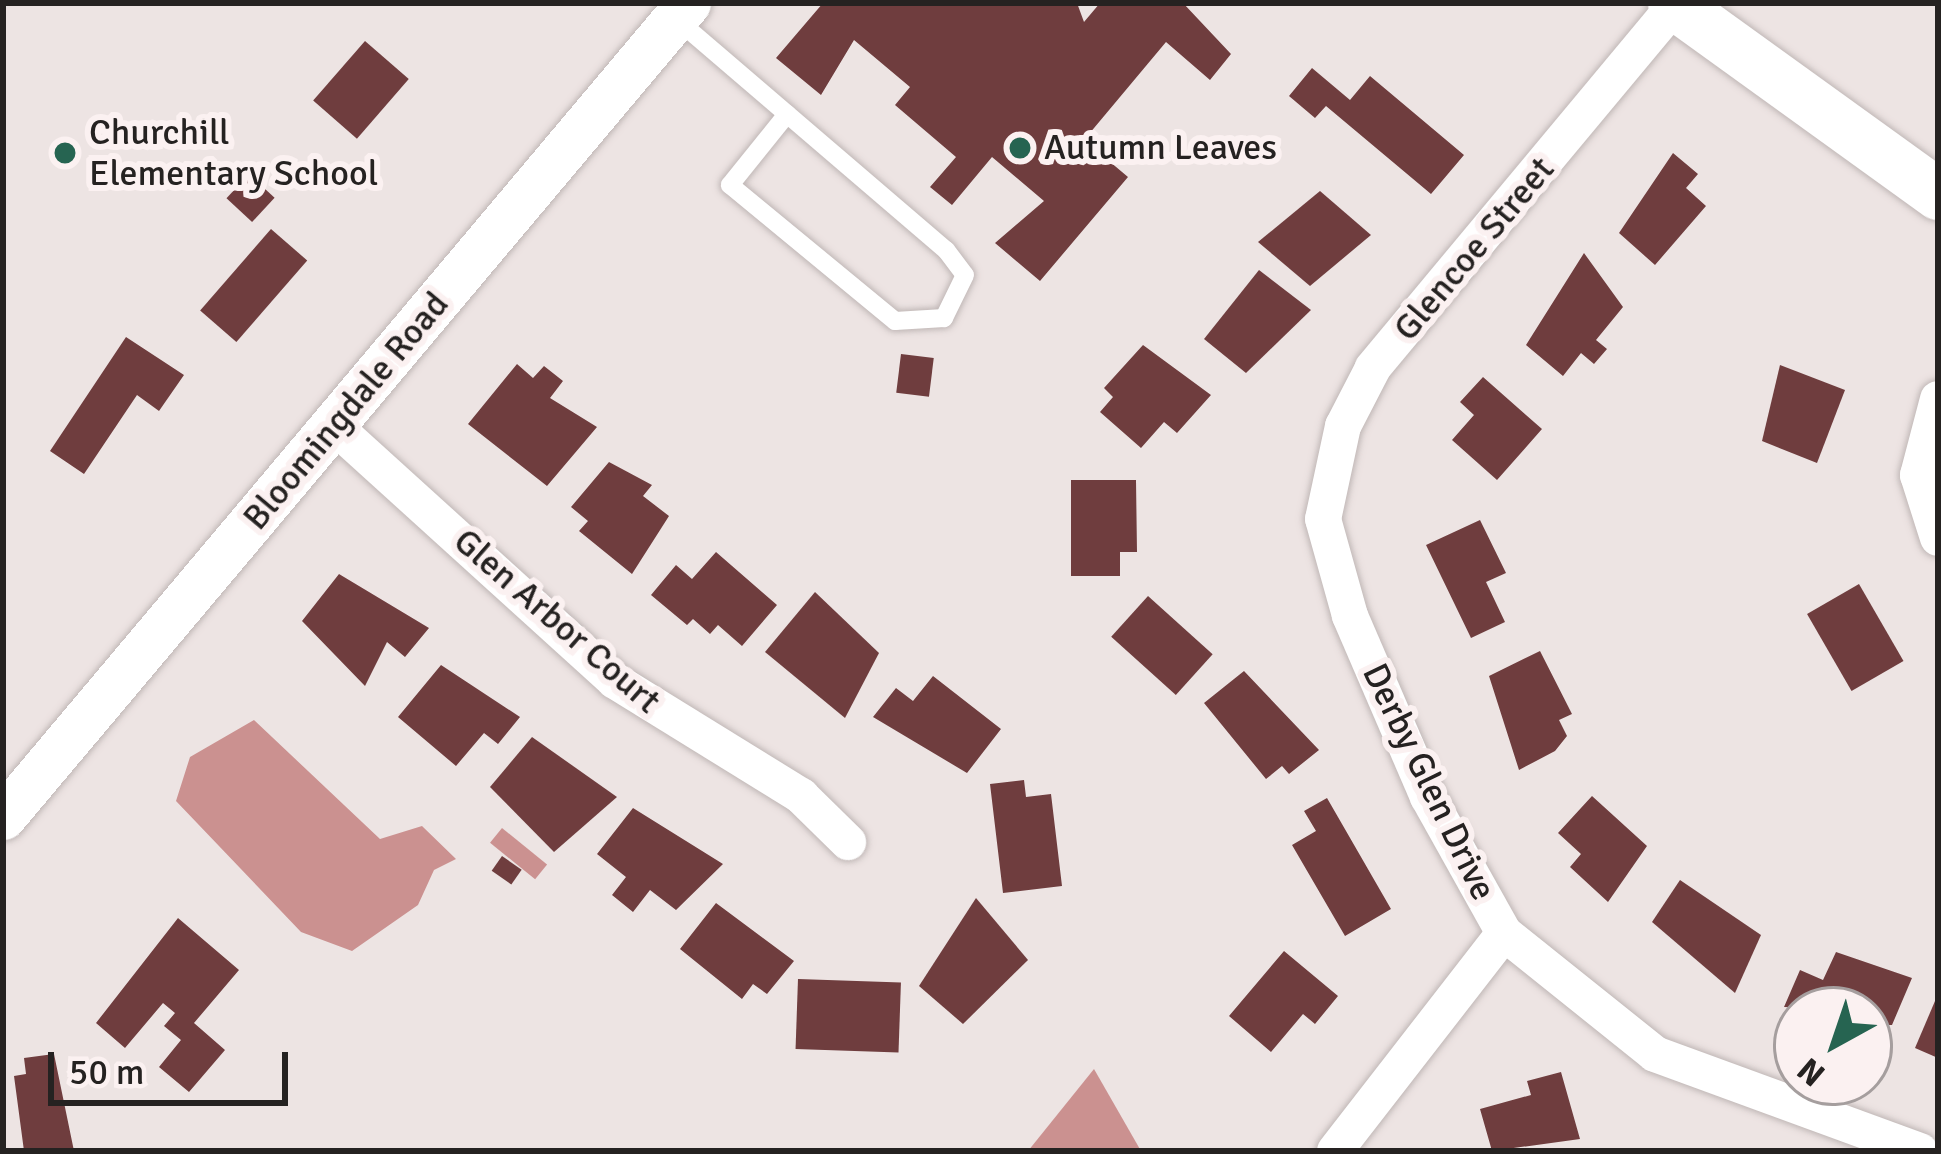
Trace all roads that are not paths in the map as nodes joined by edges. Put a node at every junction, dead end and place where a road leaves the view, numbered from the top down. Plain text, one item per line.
1 (1681, 6) edge
2 (681, 10) edge
3 (787, 114) junction
4 (1938, 194) edge
5 (1938, 399) edge
6 (334, 426) junction
7 (1323, 520) joint
8 (1938, 538) edge
9 (3, 817) edge
10 (848, 842) dead end
11 (1504, 933) junction
12 (1335, 1151) edge
13 (1919, 1151) edge

1 - 4 main road
1 - 7 street, Glencoe Street
2 - 3 lane
2 - 6 street, Bloomingdale Road
3 - 3 lane
5 - 8 street
6 - 9 street, Bloomingdale Road
6 - 10 street, Glen Arbor Court
7 - 11 street, Derby Glen Drive
11 - 12 street
11 - 13 street, Derby Glen Drive

